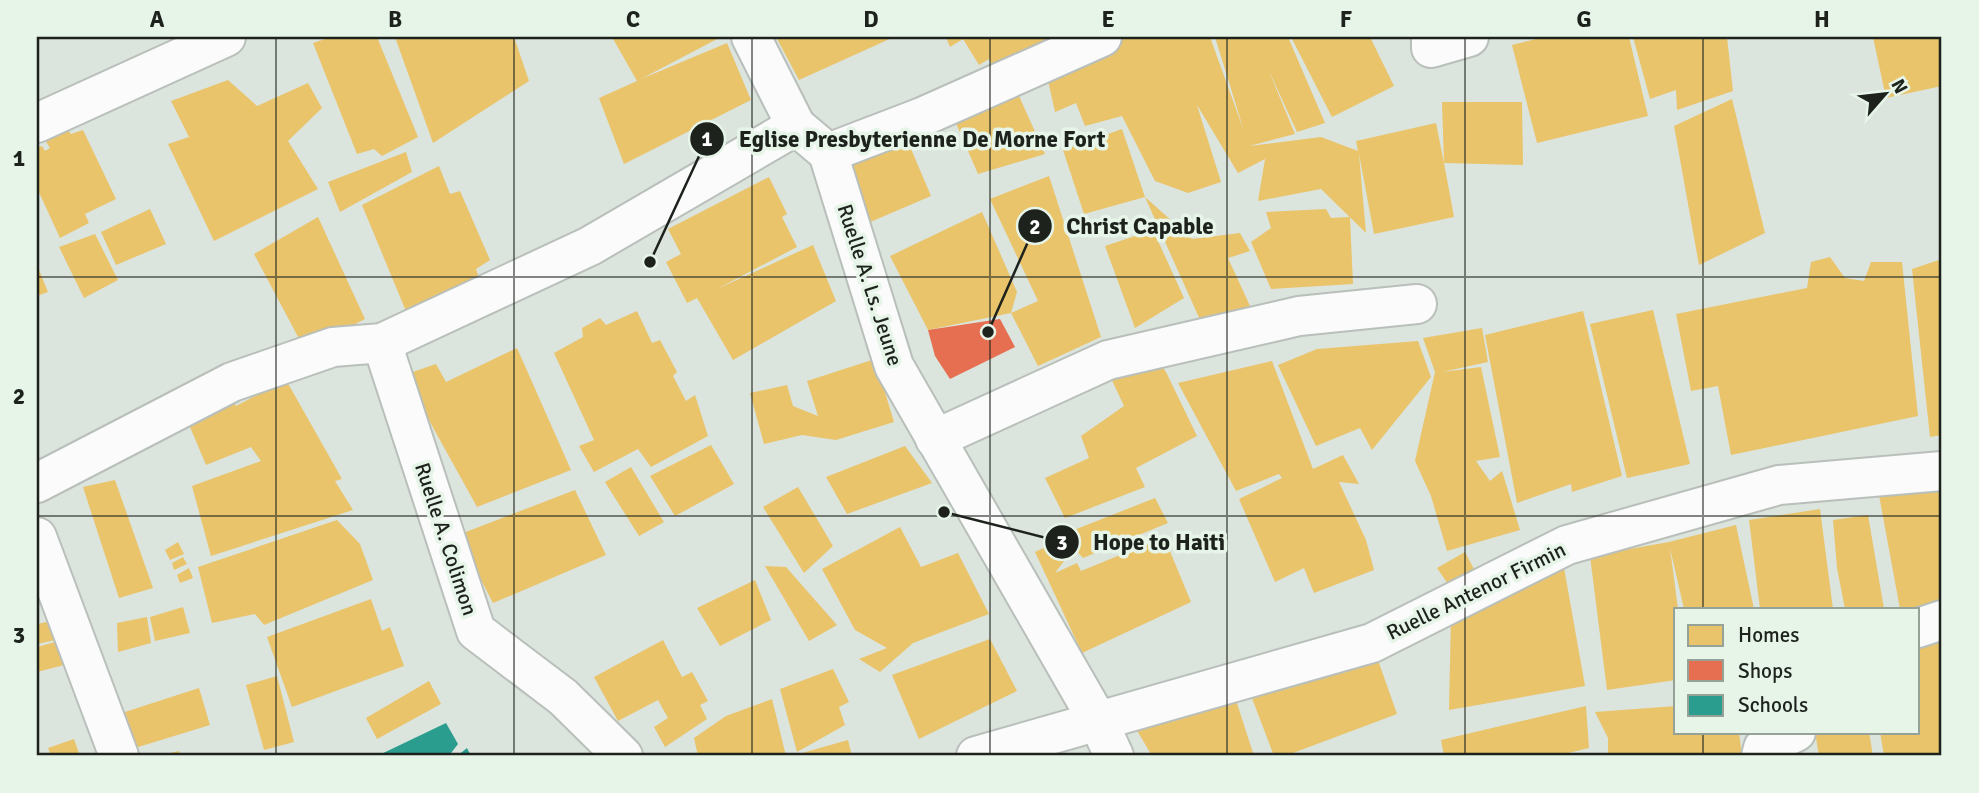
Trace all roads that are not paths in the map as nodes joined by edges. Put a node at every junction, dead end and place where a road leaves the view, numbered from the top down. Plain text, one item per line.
1 (226, 37) edge
2 (751, 37) edge
3 (1102, 37) edge
4 (1431, 37) edge
5 (1469, 37) edge
6 (37, 123) edge
7 (796, 125) junction
8 (828, 153) junction
9 (1417, 304) dead end
10 (382, 343) junction
11 (935, 439) junction
12 (1942, 471) edge
13 (37, 483) edge
14 (37, 537) edge
15 (1942, 620) edge
16 (1920, 627) edge
17 (1098, 721) junction
18 (1792, 734) edge
19 (119, 756) edge
20 (623, 756) edge
21 (976, 756) edge
22 (1114, 756) edge
23 (1761, 756) edge

1 - 6 street
2 - 7 street
3 - 8 street
4 - 5 street
7 - 8 street
7 - 10 street
8 - 11 street, Ruelle A. Ls. Jeune
9 - 11 street
10 - 13 street
10 - 20 street, Ruelle A. Colimon
11 - 17 street, Ruelle A. Ls. Jeune
12 - 17 street, Ruelle Antenor Firmin
14 - 19 street
15 - 16 street
17 - 21 street
17 - 22 street, Ruelle A. Ls. Jeune
18 - 23 street

